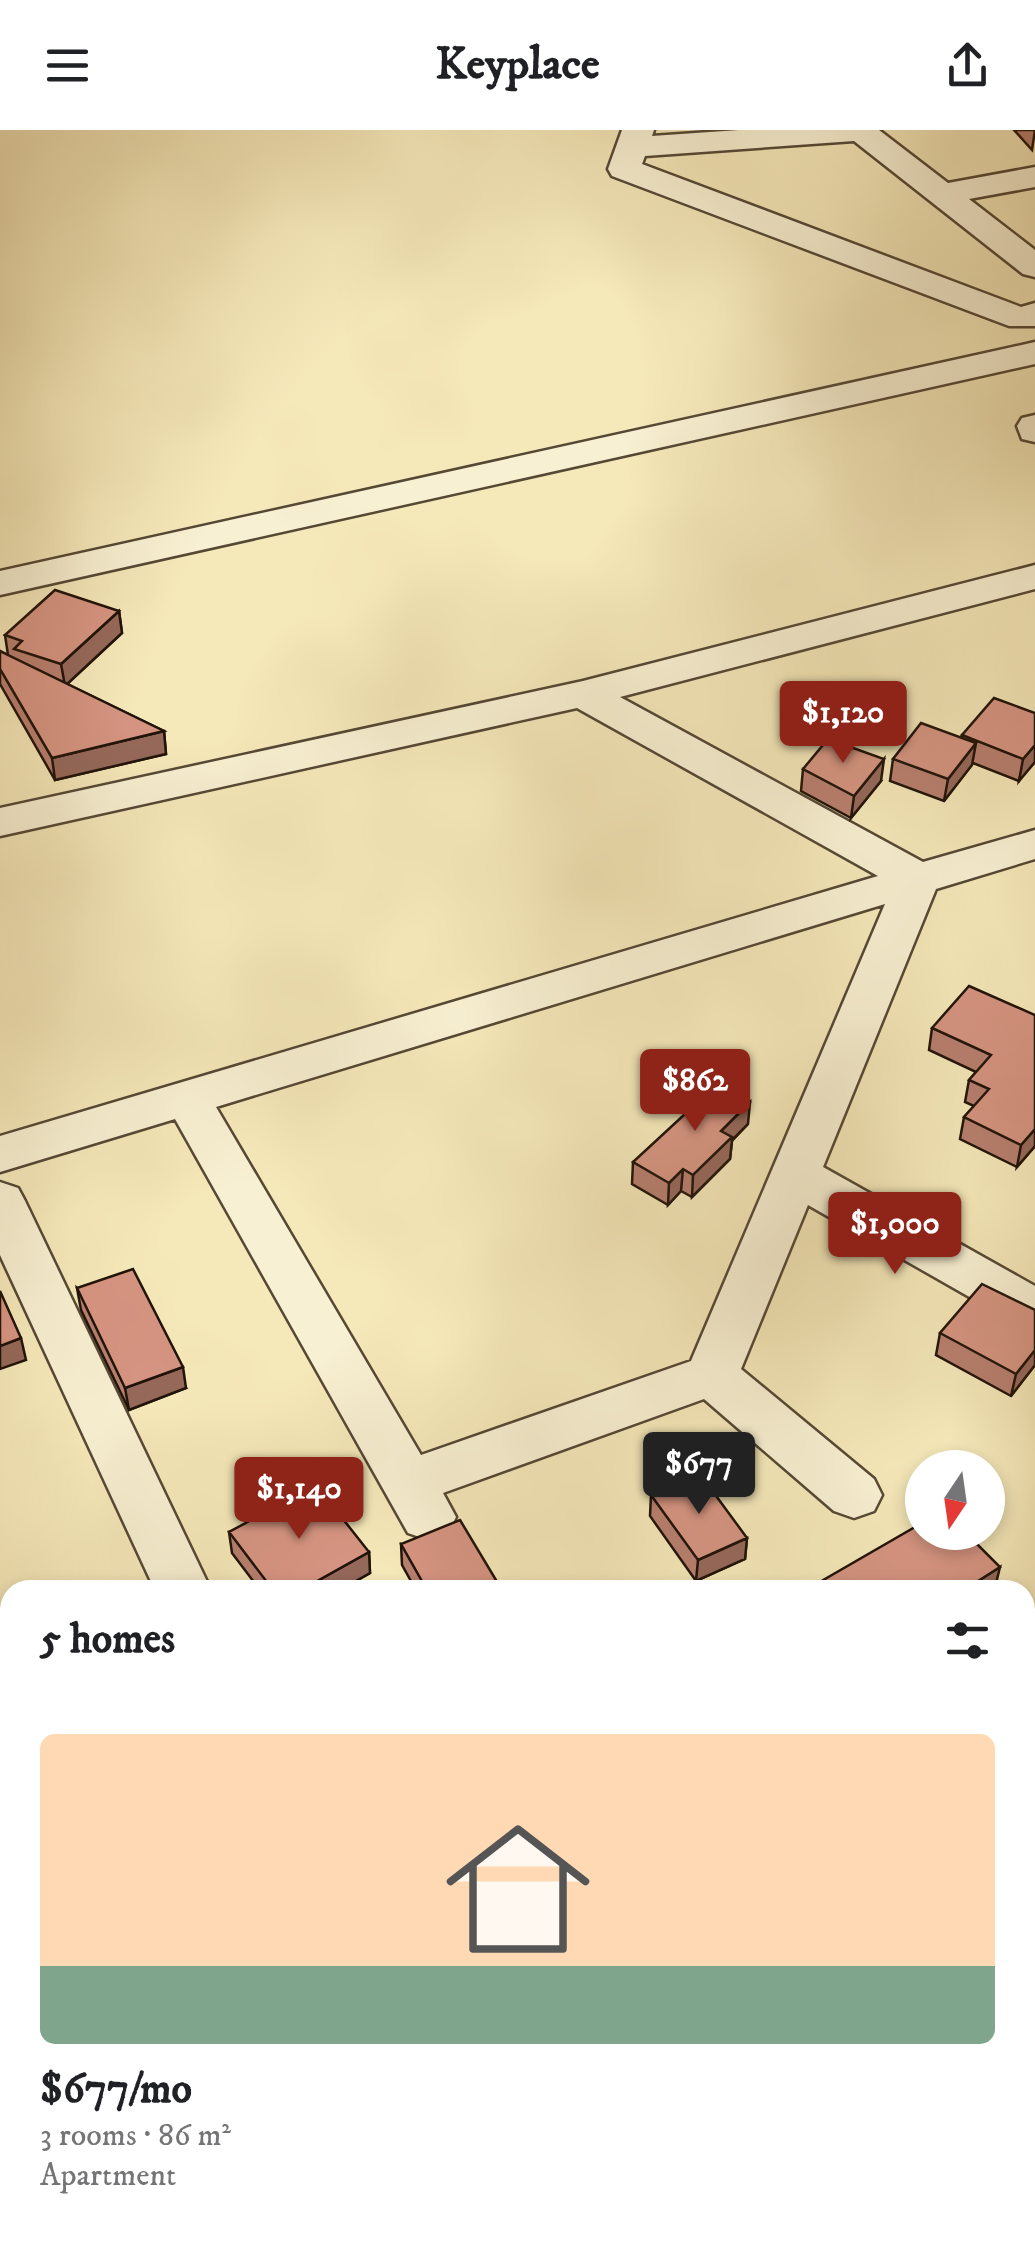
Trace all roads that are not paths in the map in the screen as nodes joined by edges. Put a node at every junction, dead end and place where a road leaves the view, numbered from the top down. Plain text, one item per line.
1 (861, 130) edge
2 (635, 138) edge
3 (1035, 177) edge
4 (944, 194) junction
5 (1035, 227) edge
6 (993, 233) junction
7 (1035, 267) edge
8 (1035, 314) edge
9 (1035, 354) edge
10 (1035, 577) edge
11 (0, 583) edge
12 (582, 694) junction
13 (0, 822) edge
14 (1035, 844) edge
15 (918, 879) junction
16 (188, 1098) junction
17 (0, 1154) edge
18 (794, 1174) junction
19 (0, 1201) edge
20 (1035, 1310) edge
21 (712, 1374) junction
22 (854, 1495) dead end
23 (179, 1580) edge

1 - 2 street
1 - 4 street
2 - 8 street
3 - 4 street
4 - 6 street
5 - 6 street
6 - 7 street
9 - 11 street
10 - 12 street
12 - 13 street
12 - 15 street
14 - 15 street
15 - 16 street
15 - 18 street
16 - 17 street
16 - 21 street
18 - 20 street
18 - 21 street
19 - 23 street
21 - 22 street

